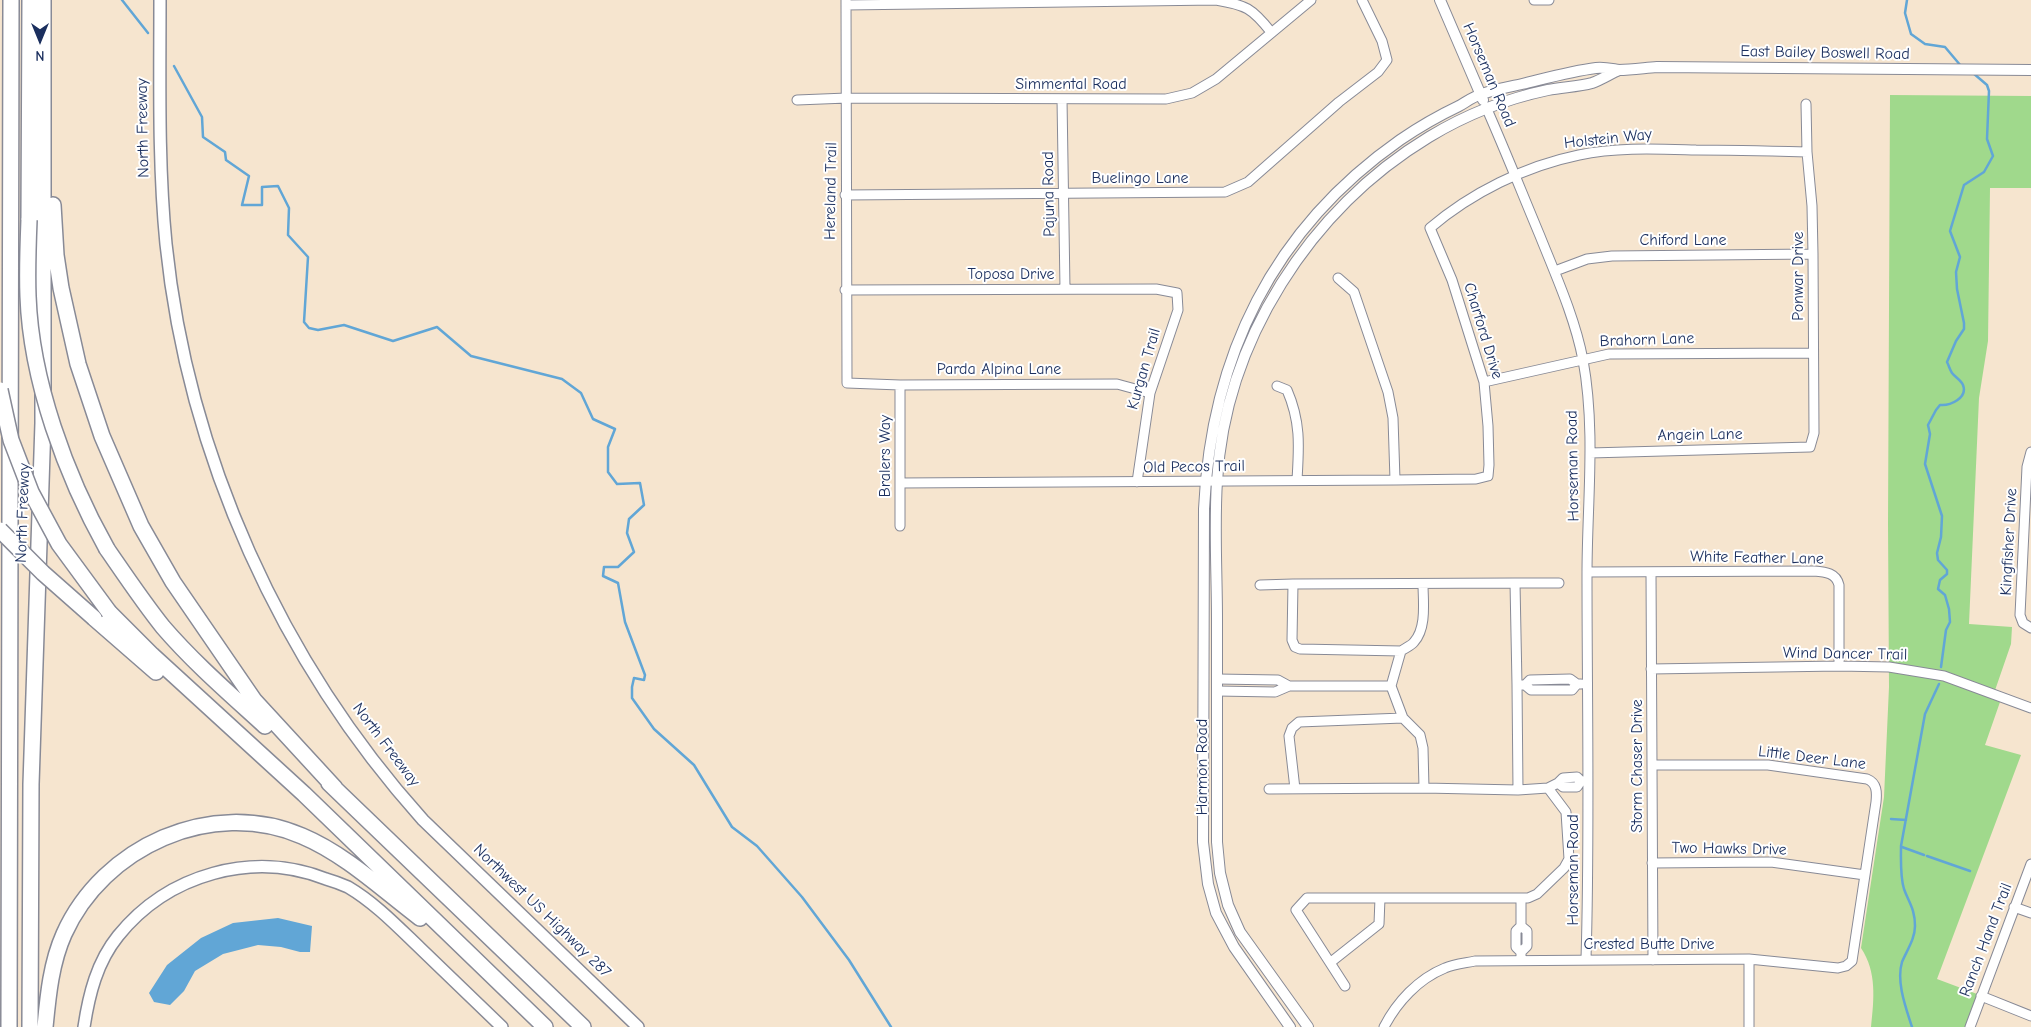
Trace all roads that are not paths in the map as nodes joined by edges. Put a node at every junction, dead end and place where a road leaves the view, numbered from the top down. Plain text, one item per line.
1 (11, 0) edge
2 (30, 0) edge
3 (43, 0) edge
4 (160, 0) edge
5 (1311, 0) edge
6 (1362, 0) edge
7 (1440, 0) edge
8 (1534, 0) edge
9 (1549, 0) edge
10 (846, 2) edge
11 (1272, 32) junction
12 (43, 40) junction
13 (1620, 70) junction
14 (2031, 70) edge
15 (1481, 94) junction
16 (848, 98) junction
17 (1062, 99) junction
18 (797, 100) dead end
19 (1806, 104) dead end
20 (1486, 107) junction
21 (1807, 152) junction
22 (1515, 176) junction
23 (1064, 194) junction
24 (845, 195) junction
25 (1430, 228) joint
26 (1814, 254) junction
27 (1555, 272) junction
28 (1338, 278) dead end
29 (1065, 289) junction
30 (846, 290) junction
31 (1177, 294) joint
32 (1813, 353) junction
33 (1583, 360) junction
34 (1484, 382) junction
35 (847, 383) joint
36 (900, 385) junction
37 (1277, 386) dead end
38 (0, 390) edge
39 (1150, 393) junction
40 (1810, 447) joint
41 (2031, 452) edge
42 (1590, 453) junction
43 (1488, 476) joint
44 (1298, 480) junction
45 (1395, 480) junction
46 (1217, 481) junction
47 (900, 482) junction
48 (1137, 482) junction
49 (1206, 482) junction
50 (900, 526) dead end
51 (0, 530) edge
52 (2028, 539) edge
53 (1587, 572) junction
54 (1651, 573) junction
55 (1559, 582) dead end
56 (1515, 583) junction
57 (1293, 584) junction
58 (1423, 584) junction
59 (1260, 585) dead end
60 (2031, 628) edge
61 (1401, 651) junction
62 (1839, 666) junction
63 (1651, 669) junction
64 (1217, 679) junction
65 (1521, 685) junction
66 (1588, 685) junction
67 (1289, 686) junction
68 (1391, 686) junction
69 (1217, 691) junction
70 (2031, 708) edge
71 (1403, 718) junction
72 (1652, 765) junction
73 (1584, 781) junction
74 (336, 788) junction
75 (1424, 788) junction
76 (1548, 788) junction
77 (1269, 789) dead end
78 (1295, 789) junction
79 (1518, 790) junction
80 (331, 820) junction
81 (423, 820) joint
82 (1652, 863) junction
83 (2031, 864) edge
84 (1865, 875) junction
85 (1380, 898) junction
86 (1521, 898) junction
87 (2014, 907) junction
88 (2031, 913) edge
89 (1521, 956) junction
90 (473, 958) junction
91 (1586, 959) junction
92 (1750, 959) junction
93 (1653, 960) junction
94 (1331, 962) junction
95 (1346, 986) dead end
96 (1981, 996) junction
97 (2031, 1016) edge
98 (9, 1027) edge
99 (30, 1027) edge
100 (45, 1027) edge
101 (84, 1027) edge
102 (502, 1027) edge
103 (545, 1027) edge
104 (583, 1027) edge
105 (638, 1027) edge
106 (1290, 1027) edge
107 (1308, 1027) edge
108 (1384, 1027) edge
109 (1749, 1027) edge
110 (1970, 1027) edge

1 - 98 highway
2 - 74 highway, bridge
3 - 12 highway, North Freeway
4 - 81 main road, North Freeway
5 - 11 street, Simmental Road
6 - 23 street, Buelingo Lane
7 - 15 street, Horseman Road
8 - 9 street
10 - 11 street
10 - 16 street, Hereland Trail
11 - 17 street, Simmental Road
12 - 74 highway
12 - 99 highway, North Freeway
13 - 14 street, East Bailey Boswell Road
13 - 15 street, East Bailey Boswell Road
13 - 20 street, East Bailey Boswell Road
15 - 20 street, Horseman Road
15 - 49 street, East Bailey Boswell Road
16 - 17 street, Simmental Road
16 - 18 street, Simmental Road
16 - 24 street, Hereland Trail
17 - 23 street, Pajuna Road
19 - 21 street, Ponwar Drive
20 - 22 street, Horseman Road
20 - 46 street, East Bailey Boswell Road
21 - 22 street, Holstein Way
21 - 26 street, Ponwar Drive
22 - 25 street, Holstein Way
22 - 27 street, Horseman Road
23 - 24 street, Buelingo Lane
23 - 29 street, Pajuna Road
24 - 30 street, Hereland Trail
25 - 34 street, Charford Drive
26 - 27 street, Chiford Lane
26 - 32 street, Ponwar Drive
27 - 33 street, Horseman Road
28 - 45 street
29 - 30 street, Toposa Drive
29 - 31 street, Toposa Drive
30 - 35 street, Hereland Trail
31 - 39 street, Kurgan Trail
32 - 33 street, Brahorn Lane
32 - 40 street, Ponwar Drive
33 - 34 street, Brahorn Lane
33 - 42 street, Horseman Road
34 - 43 street, Charford Drive
35 - 36 street, Parda Alpina Lane
36 - 39 street, Parda Alpina Lane
36 - 47 street, Bralers Way
37 - 44 street
38 - 80 highway, bridge
39 - 48 street, Kurgan Trail
40 - 42 street, Angein Lane
41 - 52 street, Kingfisher Drive
42 - 53 street, Horseman Road
43 - 45 street, Old Pecos Trail
44 - 45 street, Old Pecos Trail
44 - 46 street, Old Pecos Trail
46 - 49 street, Old Pecos Trail
46 - 64 street, Harmon Road
47 - 48 street, Old Pecos Trail
47 - 50 street, Bralers Way
48 - 49 street, Old Pecos Trail
49 - 106 street, Harmon Road
51 - 80 highway, bridge
52 - 60 street, Kingfisher Drive
53 - 54 street, White Feather Lane
53 - 66 street, Horseman Road
54 - 62 street, White Feather Lane
54 - 63 street, Storm Chaser Drive
55 - 56 street
56 - 58 street
56 - 65 street
57 - 58 street
57 - 59 street
57 - 61 street
58 - 61 street
61 - 68 street
62 - 63 street, Wind Dancer Trail
62 - 70 street, Wind Dancer Trail
63 - 72 street, Storm Chaser Drive
64 - 67 street
64 - 69 street, Harmon Road
65 - 66 street
65 - 79 street
66 - 73 street, Horseman Road
67 - 68 street
67 - 69 street
68 - 71 street
69 - 107 street, Harmon Road
71 - 75 street
71 - 78 street
72 - 82 street, Storm Chaser Drive
72 - 84 street, Little Deer Lane
73 - 76 street
73 - 91 street, Horseman Road
74 - 104 highway
75 - 78 street
75 - 79 street
76 - 79 street
76 - 86 street
77 - 78 street
80 - 90 highway
81 - 105 main road, Northwest US Highway 287
82 - 84 street, Two Hawks Drive
82 - 93 street, Storm Chaser Drive
83 - 87 street, Ranch Hand Trail
84 - 92 street, Crested Butte Drive
85 - 86 street
85 - 94 street
85 - 94 street
86 - 89 street
87 - 88 street
87 - 96 street, Ranch Hand Trail
89 - 91 street, Crested Butte Drive
89 - 108 street, Crested Butte Drive
90 - 100 highway
90 - 103 highway
91 - 93 street, Crested Butte Drive
92 - 93 street, Crested Butte Drive
92 - 109 street
94 - 95 street
96 - 97 street
96 - 110 street, Ranch Hand Trail
101 - 102 main road

